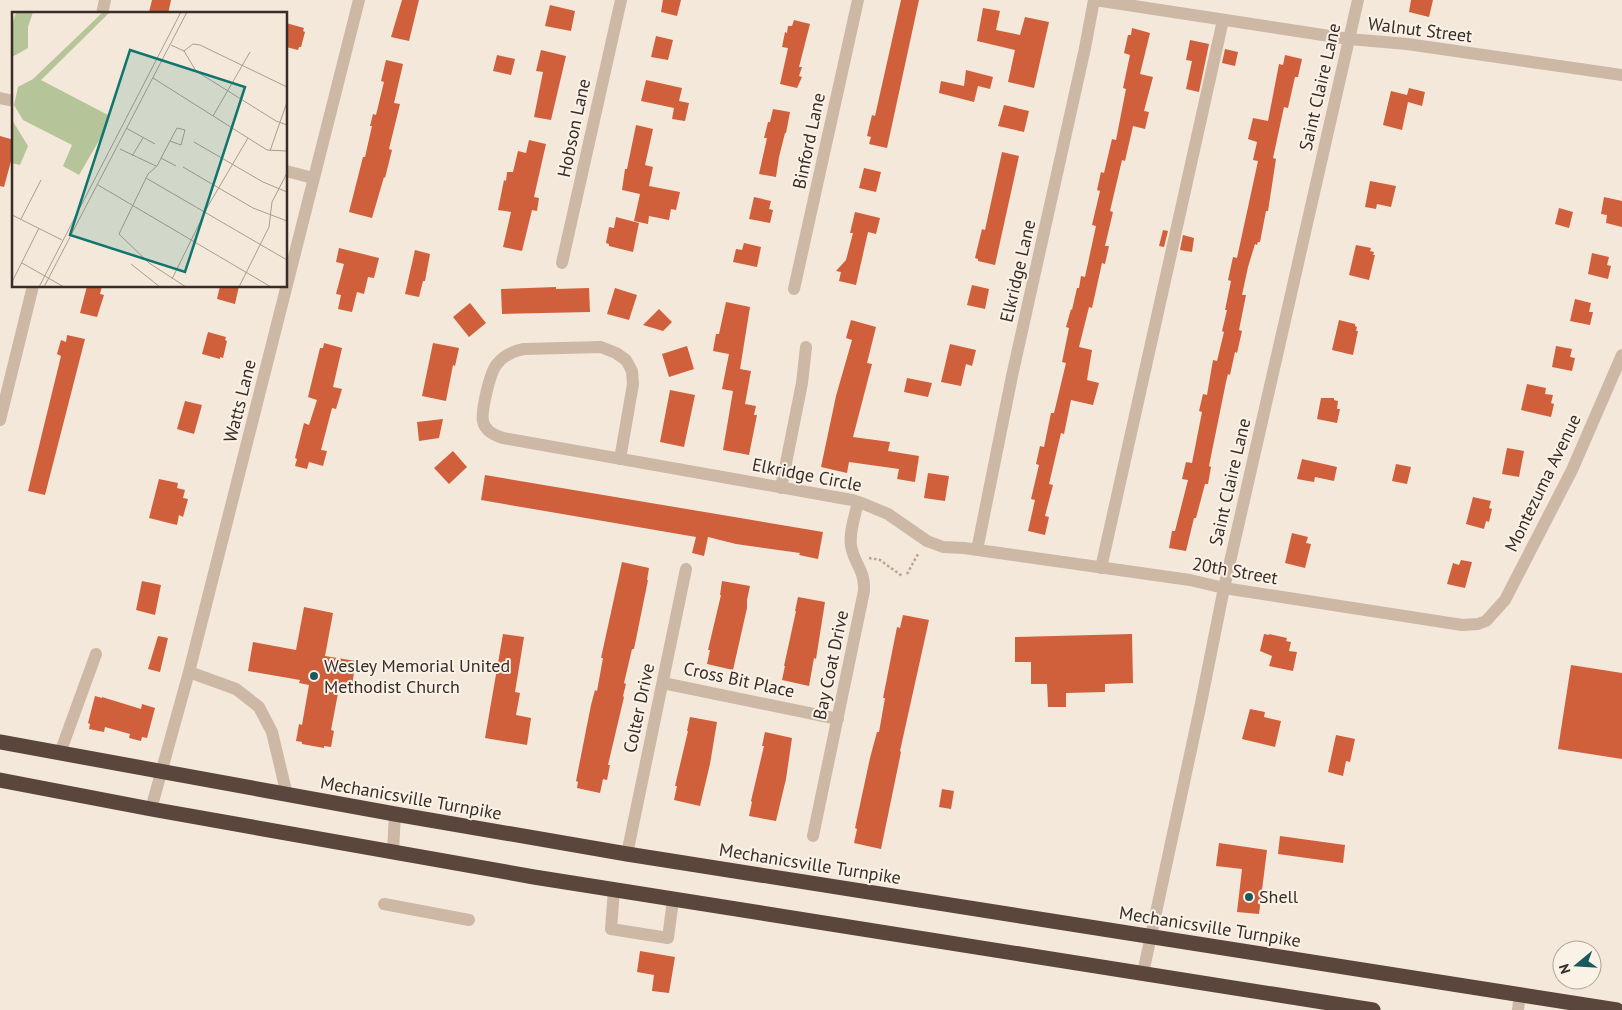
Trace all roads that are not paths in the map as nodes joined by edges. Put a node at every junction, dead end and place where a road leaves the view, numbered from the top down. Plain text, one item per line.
1 (359, 0) edge
2 (620, 0) edge
3 (858, 0) edge
4 (1095, 0) edge
5 (1358, 0) edge
6 (1223, 20) junction
7 (1349, 39) junction
8 (1622, 75) edge
9 (288, 172) edge
10 (313, 178) junction
11 (562, 263) dead end
12 (288, 278) edge
13 (33, 288) edge
14 (286, 288) edge
15 (794, 289) dead end
16 (806, 347) dead end
17 (1622, 355) edge
18 (0, 420) edge
19 (620, 459) junction
20 (781, 488) junction
21 (858, 502) junction
22 (977, 550) junction
23 (1101, 568) junction
24 (686, 569) dead end
25 (1224, 588) junction
26 (1486, 621) joint
27 (96, 654) dead end
28 (190, 672) junction
29 (662, 683) junction
30 (838, 718) junction
31 (0, 742) edge
32 (60, 753) junction
33 (162, 772) junction
34 (0, 780) edge
35 (287, 795) junction
36 (151, 808) junction
37 (395, 814) junction
38 (813, 836) dead end
39 (393, 851) junction
40 (627, 854) junction
41 (614, 890) junction
42 (673, 900) junction
43 (384, 904) dead end
44 (469, 920) dead end
45 (1150, 936) junction
46 (1143, 973) junction
47 (1520, 994) junction
48 (1374, 1010) edge
49 (1518, 1010) edge
50 (1617, 1010) edge

1 - 10 street, Watts Lane
2 - 11 street, Hobson Lane
3 - 15 street, Binford Lane
4 - 6 street, Walnut Street
4 - 22 street, Elkridge Lane
5 - 7 street, Saint Claire Lane
6 - 7 street, Walnut Street
6 - 23 street
7 - 8 street, Walnut Street
7 - 25 street, Saint Claire Lane
9 - 10 street
10 - 12 street, Watts Lane
13 - 18 street
14 - 28 street, Watts Lane
16 - 20 street
17 - 26 street, Montezuma Avenue
19 - 19 street, Elkridge Circle
19 - 20 street, Elkridge Circle
20 - 21 street, Elkridge Circle
21 - 22 street, Elkridge Circle
21 - 30 street, Bay Coat Drive
22 - 23 street, 20th Street
23 - 25 street, 20th Street
24 - 29 street, Colter Drive
25 - 26 street, 20th Street
25 - 45 street, Saint Claire Lane
27 - 32 street
28 - 33 street, Watts Lane
28 - 35 street
29 - 30 street, Cross Bit Place
29 - 40 street, Colter Drive
30 - 38 street, Bay Coat Drive
31 - 32 highway, Mechanicsville Turnpike
32 - 33 highway, Mechanicsville Turnpike
33 - 35 highway, Mechanicsville Turnpike
33 - 36 street, Watts Lane
34 - 36 highway
35 - 37 highway, Mechanicsville Turnpike
36 - 39 highway
37 - 39 street
37 - 40 highway, Mechanicsville Turnpike
39 - 41 highway
40 - 45 highway, Mechanicsville Turnpike
41 - 42 highway
41 - 42 street
42 - 46 highway
43 - 44 street
45 - 46 street, Saint Claire Lane
45 - 47 highway, Mechanicsville Turnpike
46 - 48 highway
47 - 49 street
47 - 50 highway, Mechanicsville Turnpike

